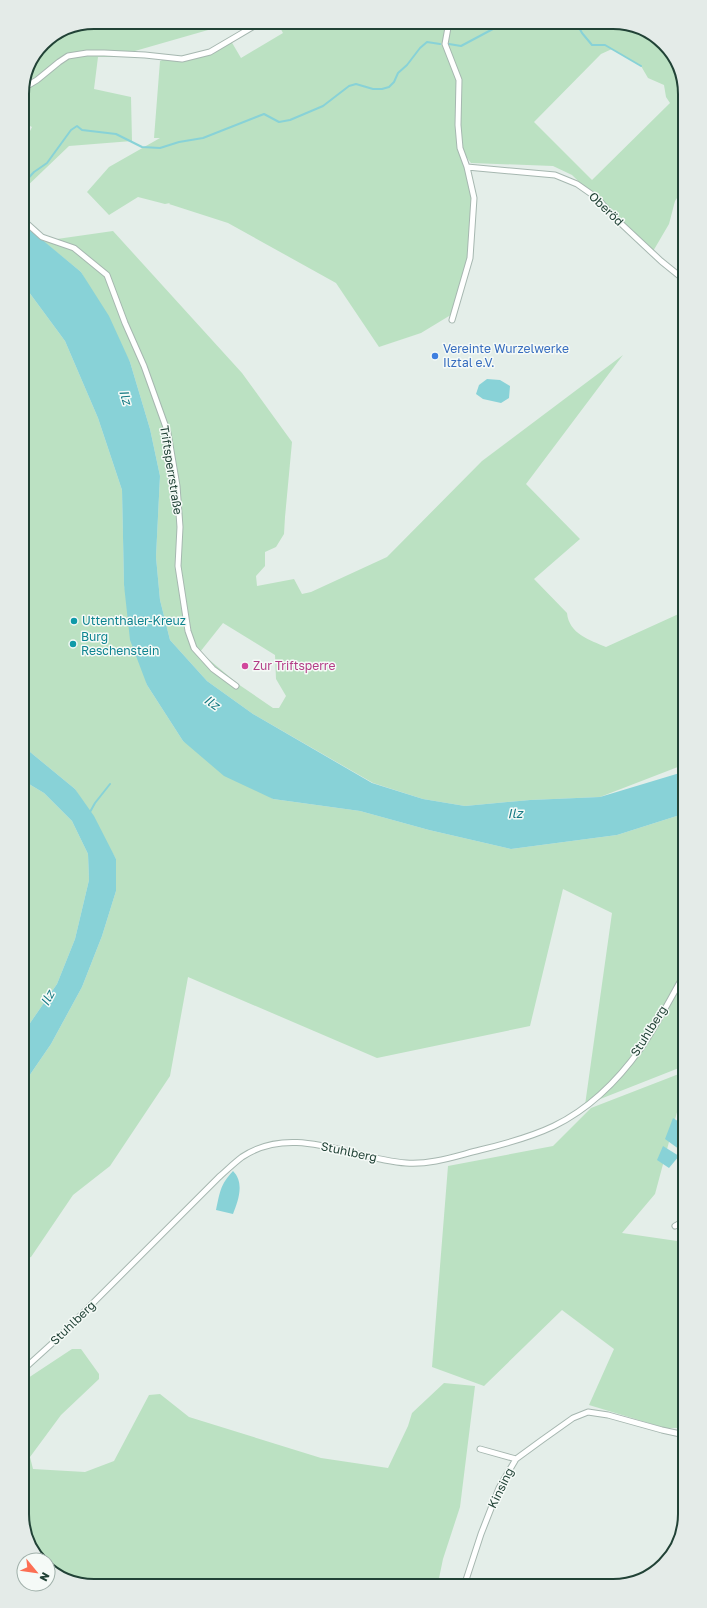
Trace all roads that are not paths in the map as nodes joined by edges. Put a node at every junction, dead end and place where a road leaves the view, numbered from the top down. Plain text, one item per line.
1 (249, 29) edge
2 (448, 29) edge
3 (30, 85) edge
4 (467, 167) junction
5 (29, 226) edge
6 (678, 275) edge
7 (452, 320) dead end
8 (236, 686) dead end
9 (678, 985) edge
10 (678, 1225) edge
11 (675, 1226) dead end
12 (29, 1365) edge
13 (678, 1433) edge
14 (480, 1449) dead end
15 (516, 1459) junction
16 (466, 1579) edge

1 - 3 street
2 - 4 street
4 - 6 street, Oberöd
4 - 7 street
5 - 8 street, Triftsperrstraße
9 - 12 street, Stuhlberg
10 - 11 street
13 - 15 street, Kinsing
14 - 15 street
15 - 16 street, Kinsing

